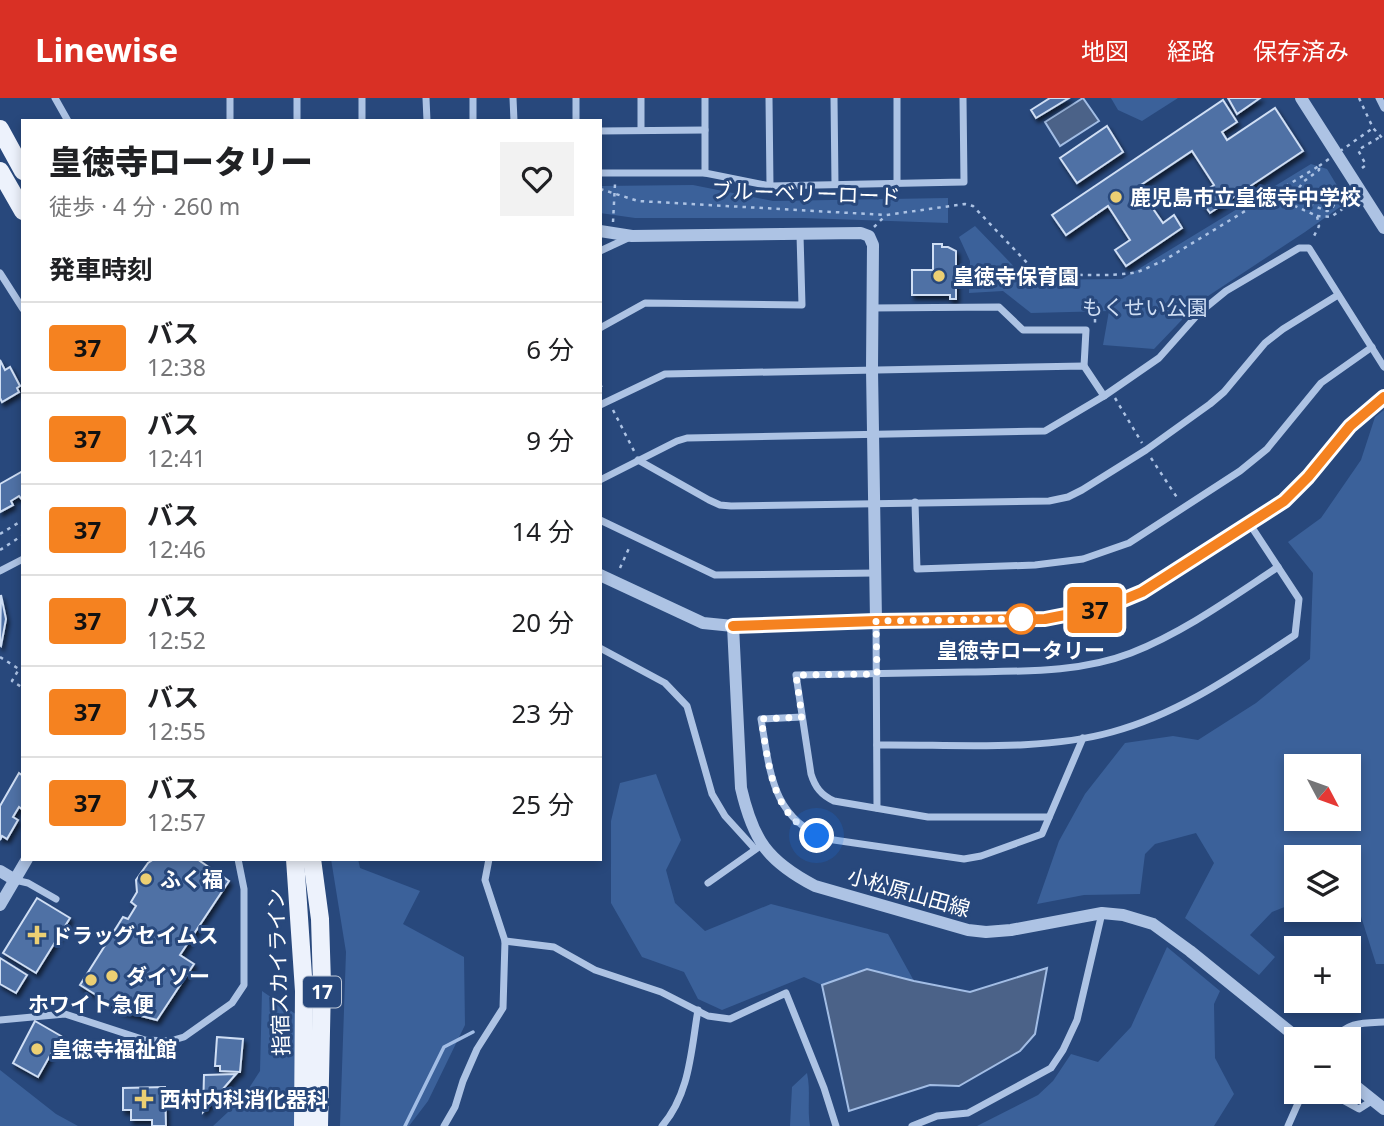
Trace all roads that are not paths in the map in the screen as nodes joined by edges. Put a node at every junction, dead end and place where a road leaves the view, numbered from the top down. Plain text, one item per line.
1 (55, 98) edge
2 (230, 98) edge
3 (297, 98) edge
4 (362, 98) edge
5 (426, 98) edge
6 (473, 98) edge
7 (513, 98) edge
8 (576, 98) edge
9 (641, 98) edge
10 (705, 98) edge
11 (769, 98) edge
12 (834, 98) edge
13 (897, 98) edge
14 (963, 98) edge
15 (1301, 98) edge
16 (1380, 98) edge
17 (1384, 108) edge
18 (67, 119) edge
19 (230, 119) edge
20 (297, 119) edge
21 (362, 119) edge
22 (427, 119) edge
23 (473, 119) edge
24 (514, 119) edge
25 (576, 119) edge
26 (0, 129) edge
27 (705, 130) junction
28 (602, 131) edge
29 (641, 131) junction
30 (21, 168) edge
31 (0, 171) edge
32 (602, 173) edge
33 (705, 173) junction
34 (897, 183) junction
35 (835, 184) junction
36 (770, 186) junction
37 (21, 208) edge
38 (606, 228) edge
39 (1384, 228) edge
40 (800, 235) junction
41 (632, 236) junction
42 (602, 250) edge
43 (0, 273) edge
44 (1338, 295) junction
45 (21, 306) edge
46 (872, 309) junction
47 (602, 327) edge
48 (1371, 347) junction
49 (1084, 366) junction
50 (1384, 367) edge
51 (872, 369) junction
52 (1108, 394) junction
53 (1384, 397) edge
54 (602, 404) edge
55 (873, 436) junction
56 (638, 460) junction
57 (602, 479) edge
58 (915, 502) junction
59 (873, 504) junction
60 (602, 521) edge
61 (1249, 523) junction
62 (21, 560) edge
63 (1278, 567) junction
64 (0, 571) edge
65 (874, 573) junction
66 (602, 576) edge
67 (876, 621) junction
68 (733, 626) junction
69 (602, 649) edge
70 (877, 674) junction
71 (802, 717) junction
72 (1083, 738) junction
73 (877, 745) junction
74 (877, 808) junction
75 (1049, 817) junction
76 (759, 847) junction
77 (26, 861) edge
78 (238, 861) edge
79 (295, 861) edge
80 (312, 861) edge
81 (489, 861) edge
82 (0, 871) edge
83 (15, 880) junction
84 (708, 883) dead end
85 (56, 899) dead end
86 (0, 905) edge
87 (1102, 913) junction
88 (505, 941) junction
89 (698, 1010) junction
90 (0, 1020) edge
91 (1384, 1022) edge
92 (1284, 1027) edge
93 (1346, 1027) edge
94 (1361, 1090) edge
95 (1373, 1100) junction
96 (1298, 1104) edge
97 (1350, 1104) edge
98 (1384, 1109) edge
99 (303, 1126) edge
100 (319, 1126) edge
101 (444, 1126) edge
102 (662, 1126) edge
103 (836, 1126) edge
104 (912, 1126) edge
105 (1288, 1126) edge

1 - 18 street
2 - 19 street
3 - 20 street
4 - 21 street
5 - 22 street
6 - 23 street
7 - 24 street
8 - 25 street
9 - 29 street
10 - 27 street
11 - 36 street
12 - 35 street
13 - 34 street
14 - 34 street
15 - 39 street
16 - 17 street
26 - 30 main road
27 - 29 street
27 - 33 street
28 - 29 street
31 - 37 main road
32 - 33 street
33 - 36 street
34 - 35 street
35 - 36 street
38 - 41 street
40 - 41 street
40 - 46 street
40 - 47 street
41 - 42 street
43 - 45 street
44 - 48 street
44 - 52 street
44 - 58 street
46 - 49 street
46 - 51 street
48 - 50 street
48 - 58 street
49 - 51 street
49 - 52 street
51 - 54 street
51 - 55 street
52 - 55 street
53 - 61 street
55 - 56 street
55 - 59 street
56 - 57 street
56 - 59 street
58 - 59 street
59 - 65 street
60 - 65 street
61 - 63 street
61 - 67 street
62 - 64 street
63 - 70 street
63 - 72 street
65 - 67 street
66 - 68 street
67 - 68 street
67 - 70 street
68 - 76 street, 小松原山田線
69 - 76 street
70 - 71 street
70 - 73 street
71 - 74 street
71 - 75 street
72 - 73 street
72 - 75 street
73 - 74 street
74 - 75 street
76 - 84 street
76 - 87 street, 小松原山田線
77 - 83 street
78 - 90 street
79 - 99 main road, 指宿スカイライン / 17
80 - 100 main road, 指宿スカイライン / 17
81 - 88 street
82 - 83 street
83 - 85 street
83 - 86 street
87 - 92 street, 小松原山田線
87 - 104 street
88 - 89 street
88 - 101 street
89 - 102 street
89 - 103 street
91 - 93 street
94 - 95 street
95 - 97 street
95 - 98 street
96 - 105 street

